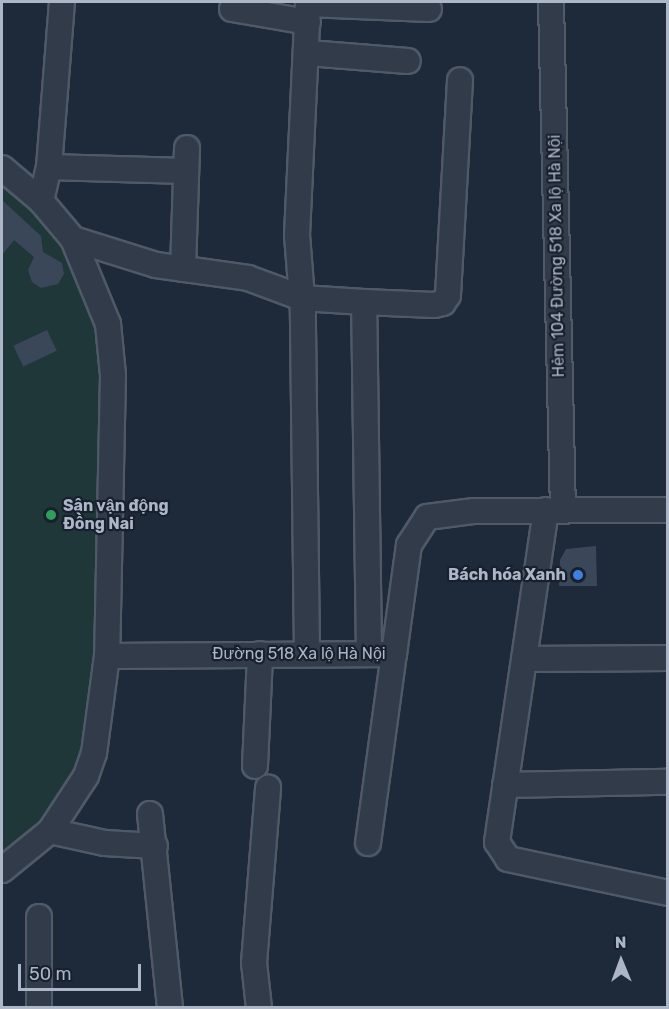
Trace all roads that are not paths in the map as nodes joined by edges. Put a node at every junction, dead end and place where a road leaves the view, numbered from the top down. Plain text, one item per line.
1 (62, 2) edge
2 (551, 2) edge
3 (232, 9) dead end
4 (308, 9) edge
5 (429, 9) dead end
6 (308, 53) junction
7 (408, 61) dead end
8 (460, 80) dead end
9 (49, 167) junction
10 (2, 168) edge
11 (41, 201) junction
12 (73, 239) junction
13 (183, 269) junction
14 (302, 298) junction
15 (364, 302) junction
16 (555, 510) junction
17 (668, 510) edge
18 (307, 653) junction
19 (369, 653) junction
20 (260, 654) junction
21 (394, 654) junction
22 (107, 656) junction
23 (668, 658) edge
24 (524, 659) junction
25 (255, 766) dead end
26 (668, 782) edge
27 (505, 785) junction
28 (268, 788) dead end
29 (150, 814) dead end
30 (50, 831) junction
31 (368, 843) dead end
32 (155, 846) junction
33 (2, 870) edge
34 (668, 893) edge
35 (39, 917) dead end
36 (39, 1008) edge
37 (170, 1008) edge
38 (259, 1008) edge

1 - 9 street
2 - 16 street, Hẻm 104 Đường 518 Xa lộ Hà Nội
3 - 4 street
4 - 5 street
4 - 6 street
6 - 7 street
6 - 14 street
8 - 15 street
9 - 11 street
9 - 13 street
10 - 11 street
11 - 12 street
12 - 13 street
12 - 22 street
13 - 14 street
14 - 15 street
14 - 18 street
15 - 19 street
16 - 17 street, Đường 518 Xa lộ Hà Nội
16 - 21 street, Đường 518 Xa lộ Hà Nội
16 - 24 street, Hẻm 104 Đường 518 Xa lộ Hà Nội
18 - 19 street, Đường 518 Xa lộ Hà Nội
18 - 20 street, Đường 518 Xa lộ Hà Nội
19 - 21 street, Đường 518 Xa lộ Hà Nội
20 - 22 street, Đường 518 Xa lộ Hà Nội
20 - 25 street
21 - 31 street
22 - 30 street
23 - 24 street
24 - 27 street, Hẻm 104 Đường 518 Xa lộ Hà Nội
26 - 27 street
27 - 34 street, Hẻm 104 Đường 518 Xa lộ Hà Nội
28 - 38 street
29 - 32 street
30 - 32 street
30 - 33 street
32 - 37 street
35 - 36 street

